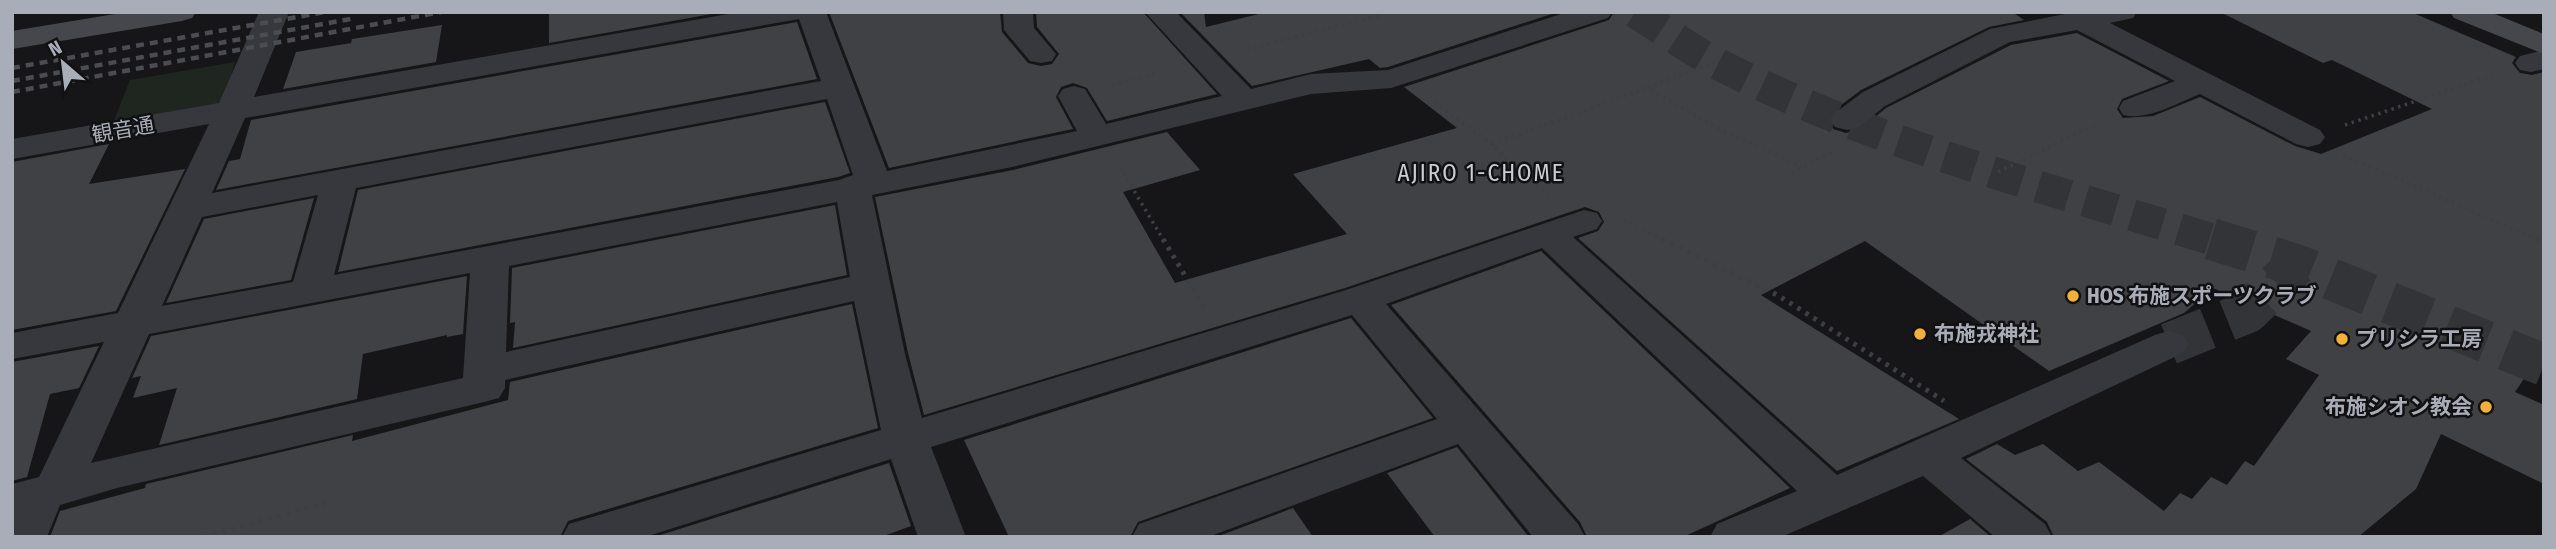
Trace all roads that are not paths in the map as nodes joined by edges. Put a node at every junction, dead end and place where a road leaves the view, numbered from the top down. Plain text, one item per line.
1 (182, 12) edge
2 (274, 12) edge
3 (792, 12) edge
4 (811, 12) edge
5 (1018, 12) edge
6 (1159, 12) edge
7 (1598, 12) edge
8 (2123, 12) edge
9 (2464, 12) edge
10 (2507, 12) edge
11 (2074, 18) edge
12 (2544, 27) edge
13 (12, 40) edge
14 (1041, 54) dead end
15 (2540, 56) edge
16 (2201, 82) junction
17 (837, 88) junction
18 (1074, 96) dead end
19 (1244, 100) junction
20 (2135, 108) road end
21 (234, 110) junction
22 (1847, 120) dead end
23 (1096, 136) junction
24 (2308, 137) road end
25 (12, 149) edge
26 (340, 181) junction
27 (852, 186) junction
28 (187, 209) junction
29 (490, 258) junction
30 (871, 285) junction
31 (310, 292) junction
32 (1360, 299) junction
33 (131, 325) junction
34 (2169, 344) tunnel mouth
35 (12, 346) edge
36 (485, 370) junction
37 (1468, 424) junction
38 (905, 438) junction
39 (1927, 455) junction
40 (37, 494) edge
41 (1831, 496) junction
42 (602, 534) edge
43 (23, 537) edge
44 (942, 537) edge
45 (1156, 537) edge
46 (1561, 537) edge
47 (1734, 537) edge
48 (2028, 537) edge

1 - 13 street
2 - 21 street
3 - 21 street, 観音通
4 - 17 street
5 - 14 street
6 - 19 street
7 - 19 street
8 - 11 street
9 - 15 street
10 - 12 street
11 - 16 street
11 - 22 street
16 - 20 street
16 - 24 street
17 - 26 street
17 - 27 street
18 - 23 street
19 - 23 street
21 - 25 street, 観音通
21 - 28 street
23 - 27 street
26 - 28 street
26 - 31 street
27 - 29 street
27 - 30 street
28 - 33 street
29 - 31 street
29 - 36 street
30 - 36 street
30 - 38 street
31 - 33 street
32 - 37 street
32 - 38 street
32 - 41 street
33 - 35 street
33 - 40 street
34 - 39 street
36 - 40 street
37 - 45 street
37 - 46 street
38 - 42 street
38 - 44 street
39 - 41 street
39 - 48 street
40 - 43 street
41 - 47 street

